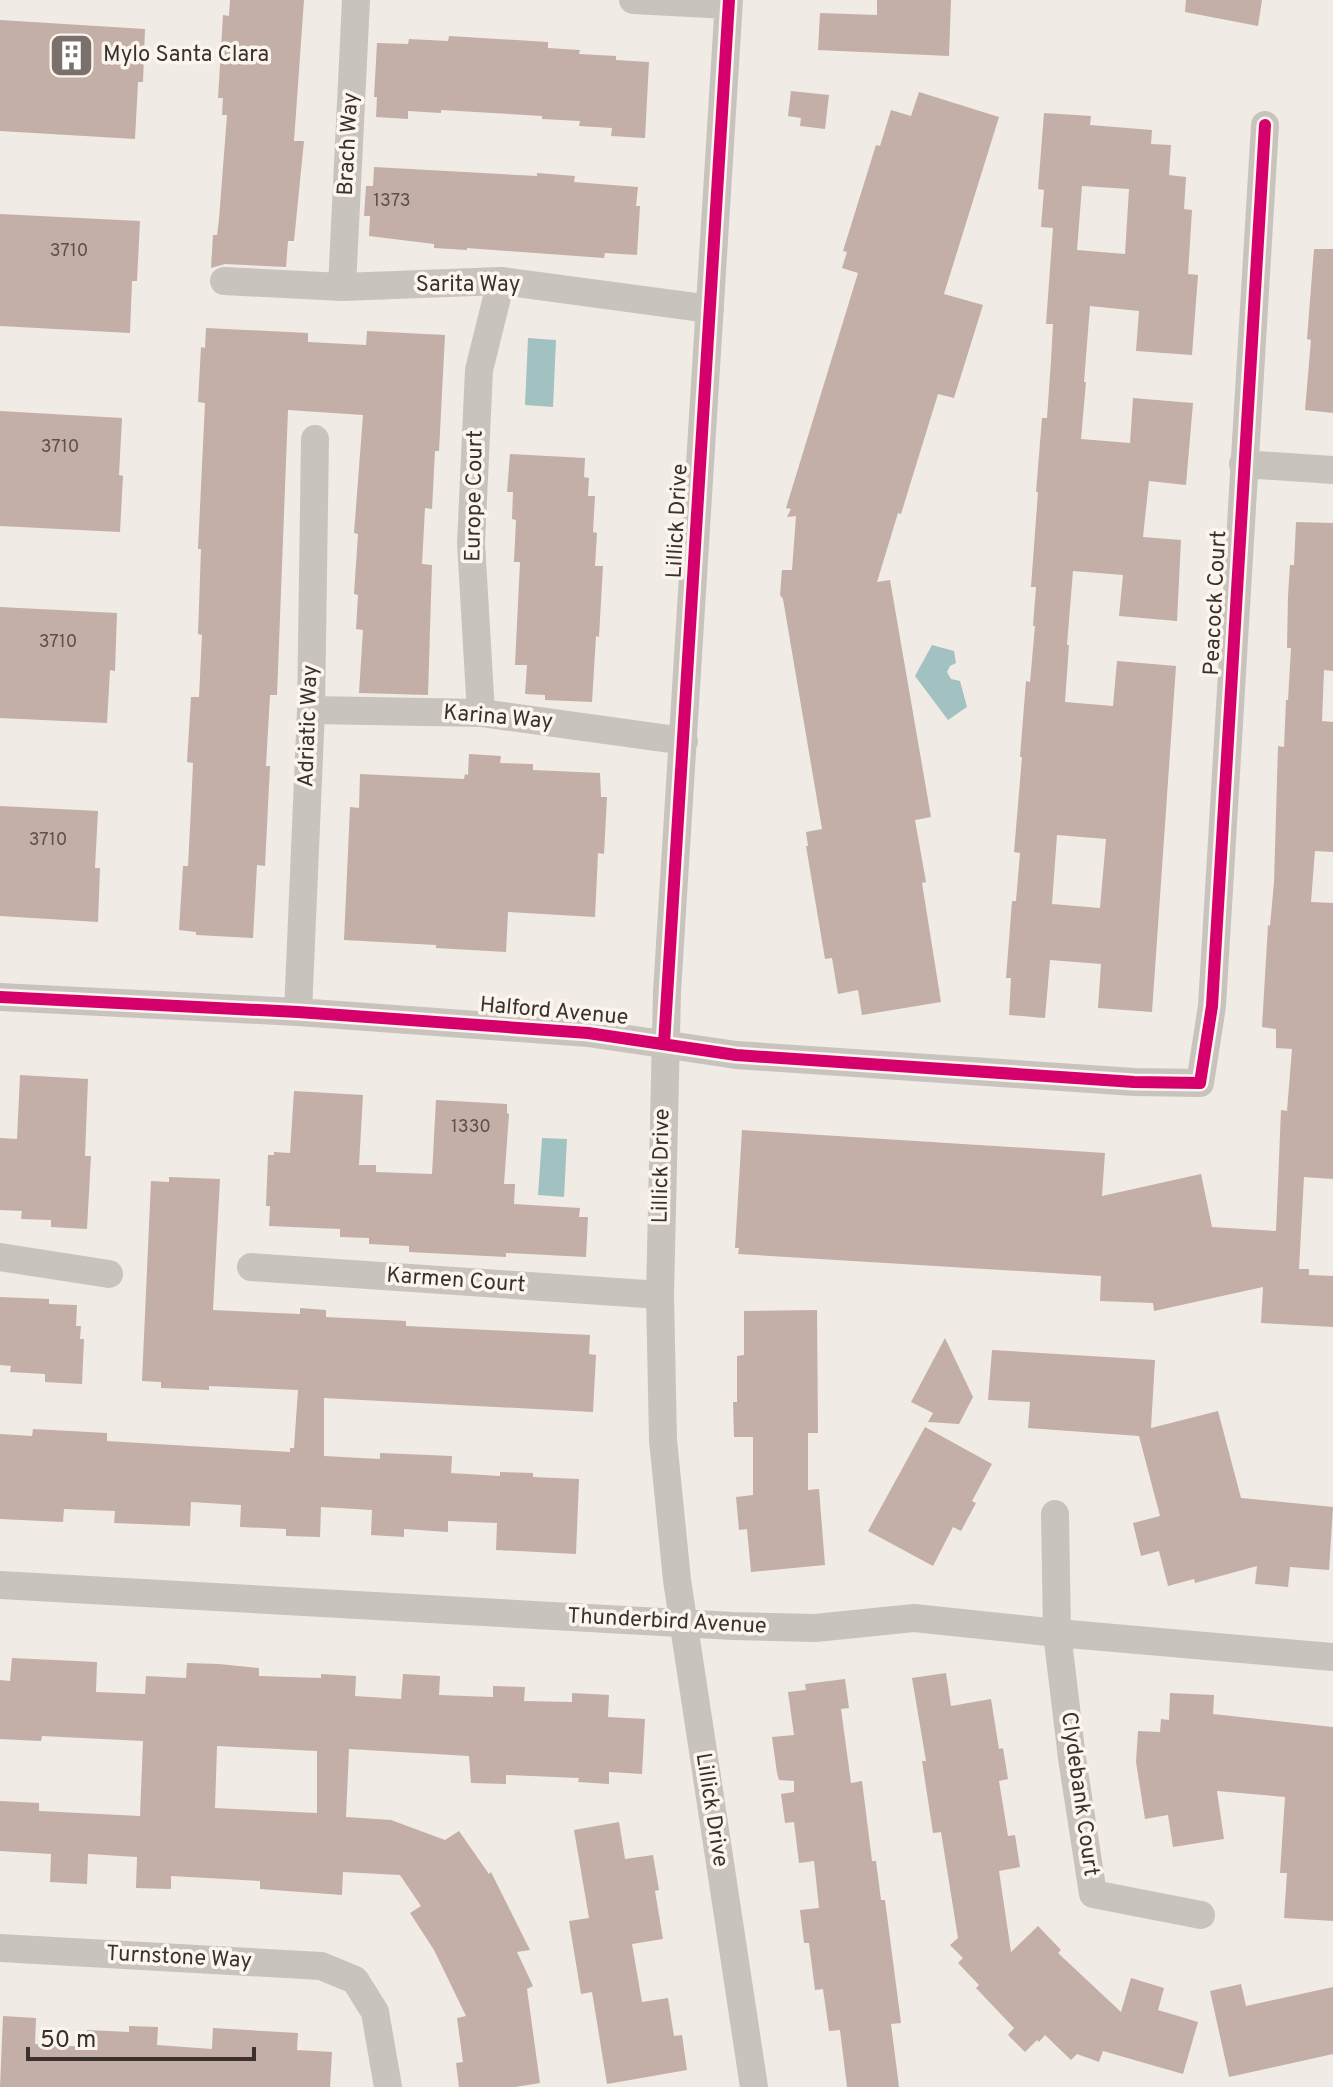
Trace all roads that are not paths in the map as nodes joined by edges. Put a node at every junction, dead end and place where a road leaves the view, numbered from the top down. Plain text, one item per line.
1 (356, 0) edge
2 (633, 0) edge
3 (728, 3) edge
4 (1265, 125) dead end
5 (224, 281) dead end
6 (501, 281) junction
7 (342, 287) junction
8 (710, 309) junction
9 (315, 439) dead end
10 (1243, 464) junction
11 (1333, 470) edge
12 (311, 710) junction
13 (481, 713) junction
14 (684, 741) junction
15 (0, 997) edge
16 (298, 1012) junction
17 (664, 1044) junction
18 (1200, 1083) joint
19 (0, 1257) edge
20 (251, 1267) dead end
21 (109, 1274) dead end
22 (660, 1295) junction
23 (1055, 1514) dead end
24 (0, 1585) edge
25 (683, 1624) junction
26 (1057, 1633) junction
27 (1333, 1657) edge
28 (1201, 1915) dead end
29 (0, 1948) edge
30 (388, 2087) edge
31 (754, 2087) edge

1 - 7 street, Brach Way
2 - 3 street
3 - 8 street, Lillick Drive
4 - 10 street, Peacock Court
5 - 7 street, Sarita Way
6 - 7 street, Sarita Way
6 - 8 street, Sarita Way
6 - 13 street, Europe Court
8 - 14 street, Lillick Drive
9 - 12 street, Adriatic Way
10 - 11 street
10 - 18 street, Peacock Court
12 - 13 street, Karina Way
12 - 16 street, Adriatic Way
13 - 14 street, Karina Way
14 - 17 street, Lillick Drive
15 - 16 street, Halford Avenue
16 - 17 street, Halford Avenue
17 - 18 street, Halford Avenue
17 - 22 street, Lillick Drive
19 - 21 street
20 - 22 street, Karmen Court
22 - 25 street, Lillick Drive
23 - 26 street
24 - 25 street, Thunderbird Avenue
25 - 26 street, Thunderbird Avenue
25 - 31 street, Lillick Drive
26 - 27 street, Thunderbird Avenue
26 - 28 street, Clydebank Court
29 - 30 street, Turnstone Way

